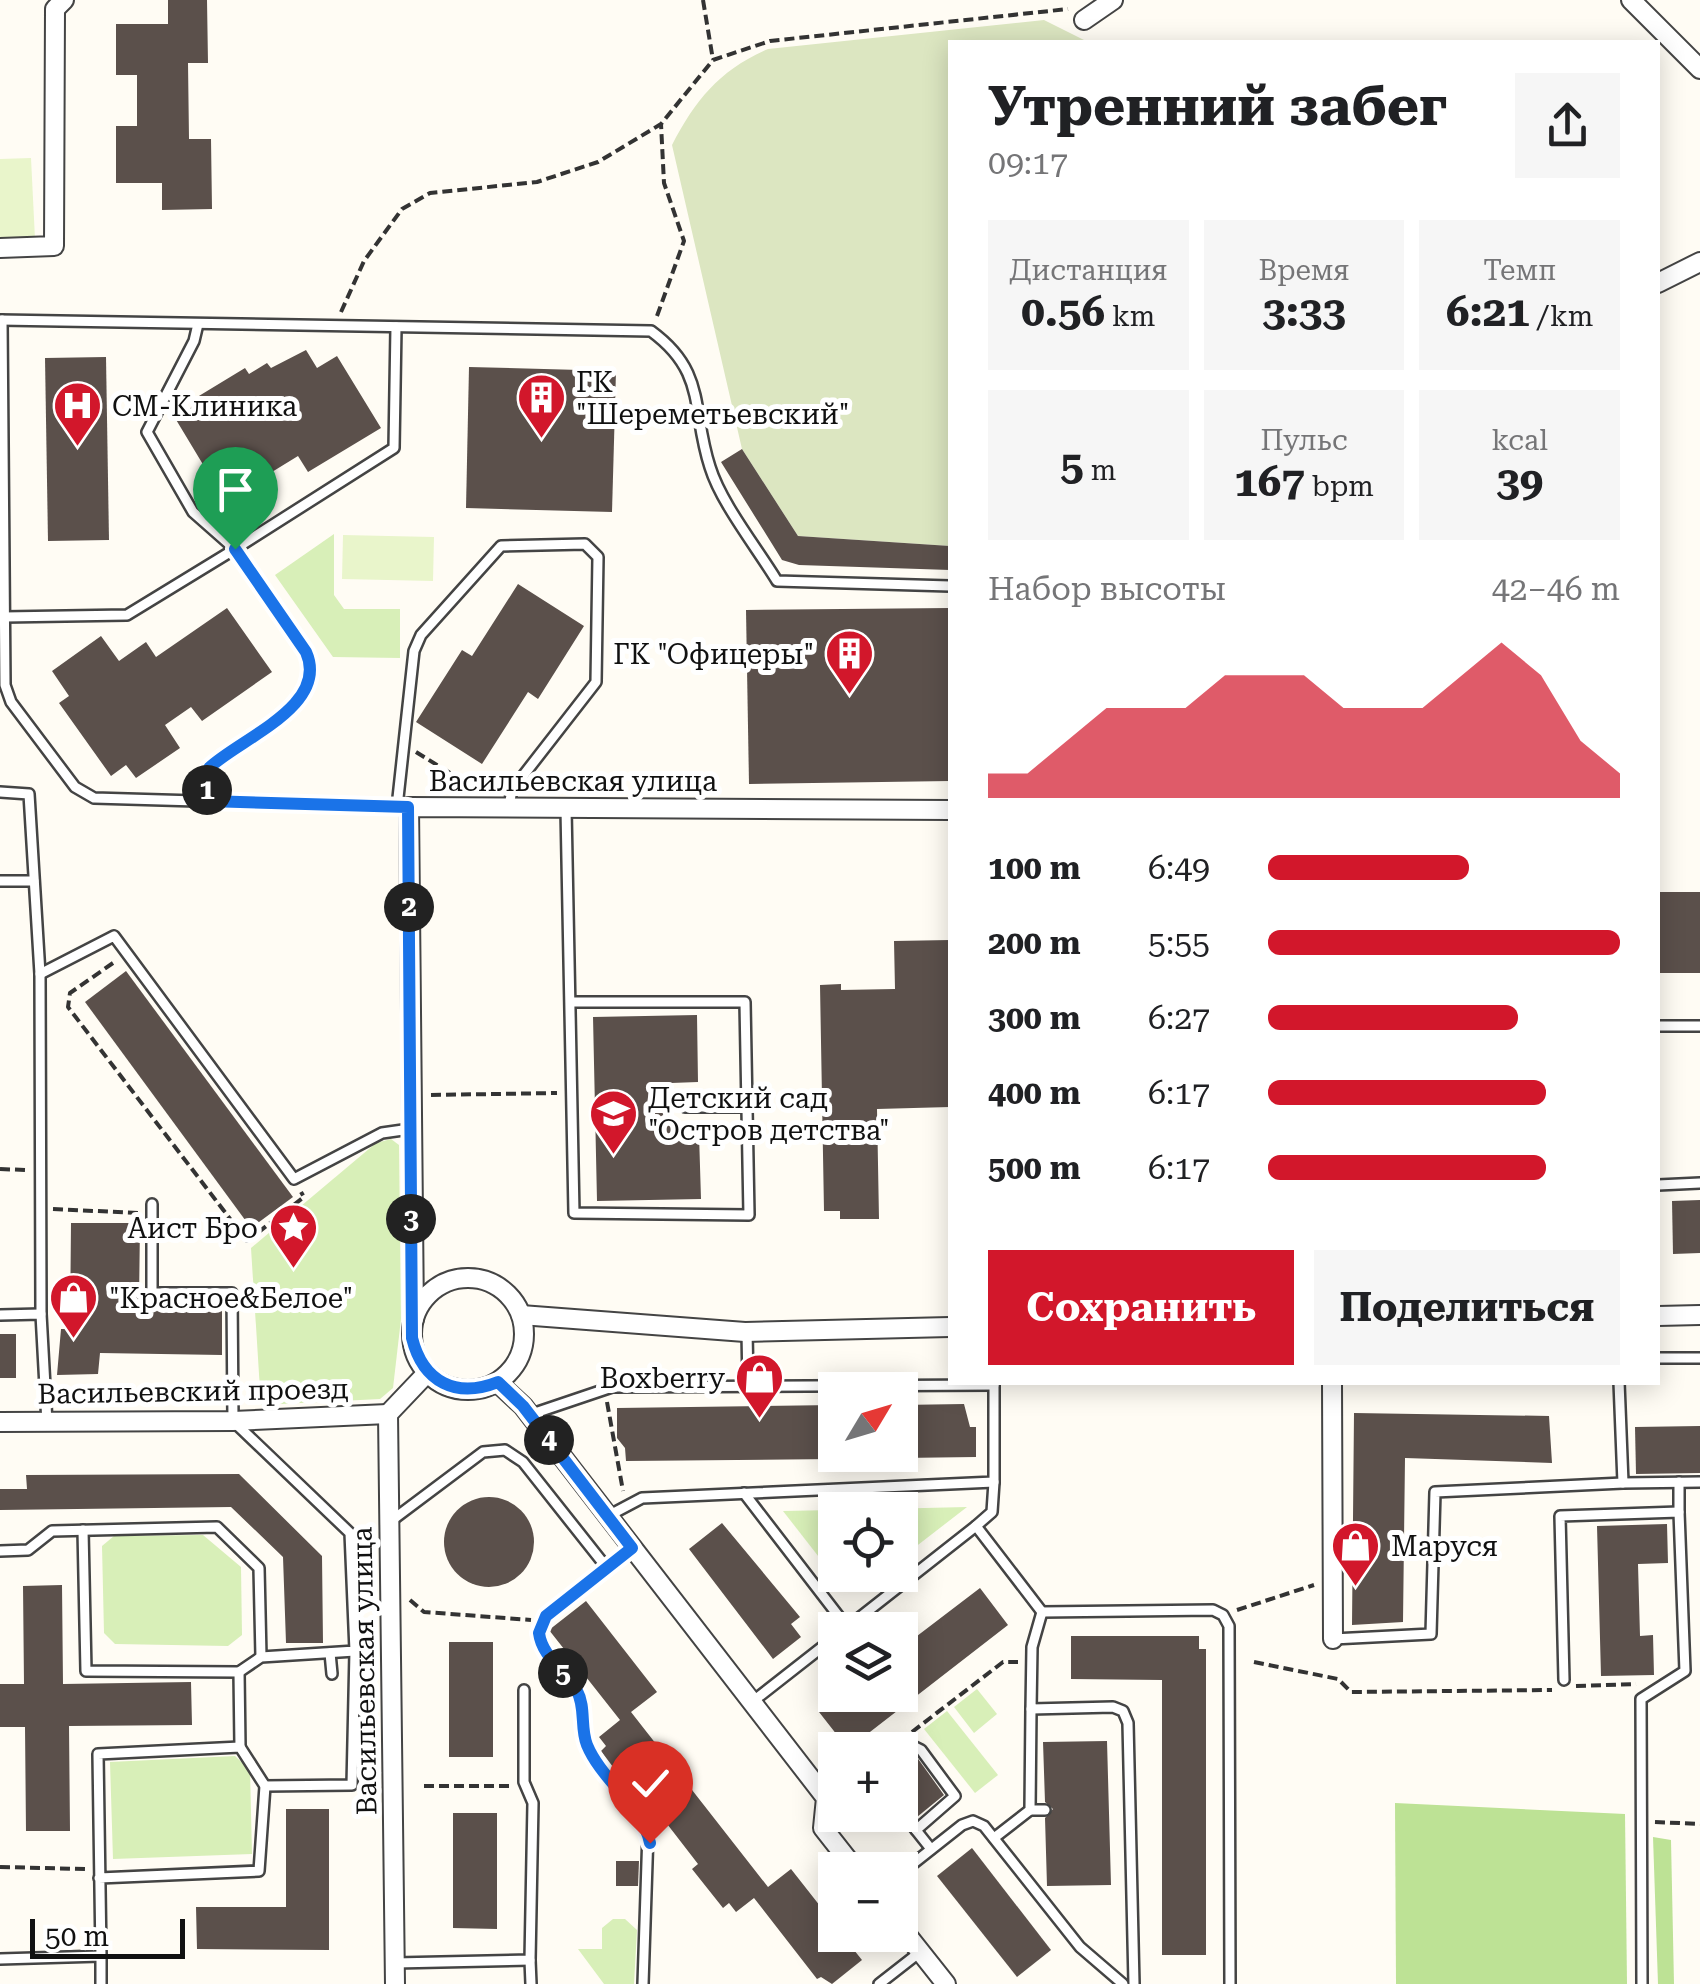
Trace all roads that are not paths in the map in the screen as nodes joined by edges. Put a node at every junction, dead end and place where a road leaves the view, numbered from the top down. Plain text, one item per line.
1 (64, 0) edge
2 (1113, 0) edge
3 (1631, 0) edge
4 (1084, 20) road end
5 (1700, 69) edge
6 (0, 248) edge
7 (1700, 262) edge
8 (1660, 282) edge
9 (1, 320) edge
10 (198, 324) junction
11 (396, 327) junction
12 (235, 549) junction
13 (948, 586) edge
14 (4, 618) junction
15 (0, 792) edge
16 (208, 801) junction
17 (402, 807) junction
18 (508, 809) junction
19 (566, 810) junction
20 (948, 810) edge
21 (0, 881) edge
22 (34, 881) junction
23 (40, 974) junction
24 (570, 1002) junction
25 (1660, 1026) edge
26 (1700, 1026) edge
27 (684, 1107) dead end
28 (747, 1107) junction
29 (410, 1129) junction
30 (1700, 1183) edge
31 (1660, 1185) edge
32 (153, 1209) road end
33 (41, 1314) junction
34 (0, 1315) edge
35 (521, 1315) junction
36 (1700, 1315) edge
37 (1660, 1316) edge
38 (414, 1319) junction
39 (948, 1328) edge
40 (748, 1332) junction
41 (1660, 1358) edge
42 (1700, 1358) edge
43 (427, 1373) junction
44 (498, 1382) junction
45 (948, 1384) edge
46 (994, 1385) edge
47 (1332, 1385) edge
48 (1619, 1385) edge
49 (748, 1386) junction
50 (388, 1414) junction
51 (530, 1415) junction
52 (0, 1422) edge
53 (233, 1422) junction
54 (47, 1423) junction
55 (994, 1482) junction
56 (1679, 1482) junction
57 (1700, 1482) edge
58 (1623, 1484) junction
59 (744, 1493) junction
60 (1679, 1512) junction
61 (608, 1516) junction
62 (389, 1522) junction
63 (976, 1526) junction
64 (83, 1530) junction
65 (632, 1548) junction
66 (0, 1551) edge
67 (606, 1568) junction
68 (833, 1612) edge
69 (867, 1612) edge
70 (1042, 1612) junction
71 (1333, 1640) joint
72 (818, 1650) edge
73 (355, 1651) junction
74 (330, 1653) junction
75 (261, 1658) junction
76 (238, 1672) junction
77 (332, 1674) dead end
78 (1564, 1680) dead end
79 (524, 1690) dead end
80 (752, 1702) junction
81 (1031, 1709) junction
82 (240, 1747) junction
83 (918, 1748) edge
84 (265, 1786) junction
85 (1030, 1810) junction
86 (1045, 1810) dead end
87 (918, 1828) edge
88 (918, 1832) edge
89 (994, 1838) junction
90 (931, 1849) junction
91 (842, 1852) edge
92 (918, 1859) edge
93 (99, 1873) junction
94 (918, 1949) edge
95 (920, 1952) junction
96 (101, 1956) junction
97 (0, 1959) edge
98 (530, 1960) junction
99 (395, 1963) junction
100 (101, 1984) edge
101 (395, 1984) edge
102 (531, 1984) edge
103 (644, 1984) edge
104 (878, 1984) edge
105 (946, 1984) edge
106 (1124, 1984) edge
107 (1134, 1984) edge
108 (1230, 1984) edge
109 (1642, 1984) edge

1 - 6 street
2 - 4 street
3 - 5 street
7 - 8 street
9 - 10 lane
9 - 14 lane
10 - 11 lane
10 - 12 lane
11 - 12 lane
11 - 13 lane
12 - 14 lane
12 - 16 lane
14 - 16 lane
15 - 22 lane
16 - 17 lane
17 - 18 street, Васильевская улица
17 - 18 lane
17 - 29 street, Васильевская улица
18 - 19 street, Васильевская улица
19 - 20 street, Васильевская улица
19 - 24 lane
21 - 22 lane
22 - 23 lane
23 - 29 lane
23 - 33 lane
24 - 28 lane
24 - 28 lane
25 - 26 lane
27 - 28 lane
29 - 38 street, Васильевская улица
30 - 31 lane
32 - 53 lane
33 - 34 lane
33 - 54 lane
35 - 38 street
35 - 40 street
35 - 44 street
36 - 37 street
38 - 43 street
39 - 40 street
40 - 49 lane
41 - 42 lane
43 - 44 street
43 - 50 street
44 - 51 street
45 - 49 lane
46 - 55 lane
47 - 71 street
48 - 58 lane
49 - 51 lane
50 - 53 street, Васильевский проезд
50 - 62 street, Васильевская улица
51 - 61 street
52 - 54 street, Васильевский проезд
53 - 54 street, Васильевский проезд
53 - 73 lane
55 - 59 lane
55 - 63 lane
56 - 57 lane
56 - 58 lane
56 - 60 lane
58 - 71 lane
59 - 61 lane
59 - 68 lane
60 - 78 lane
60 - 109 lane
61 - 65 street
62 - 67 lane
62 - 99 street, Васильевская улица
63 - 69 lane
63 - 70 lane
64 - 66 lane
64 - 75 lane
64 - 76 lane
65 - 67 lane
65 - 80 street
67 - 103 lane
70 - 81 lane
70 - 108 lane
72 - 80 lane
73 - 74 lane
73 - 84 lane
74 - 75 lane
74 - 77 lane
75 - 76 lane
76 - 82 lane
79 - 98 lane
80 - 91 street
81 - 85 lane
81 - 107 lane
82 - 84 lane
82 - 93 lane
83 - 87 lane
84 - 93 lane
85 - 86 lane
85 - 89 lane
88 - 90 lane
89 - 90 lane
89 - 106 lane
90 - 92 lane
93 - 96 lane
94 - 95 street
95 - 104 lane
95 - 105 street
96 - 97 lane
96 - 100 lane
98 - 99 lane
98 - 102 lane
99 - 101 street, Васильевская улица

